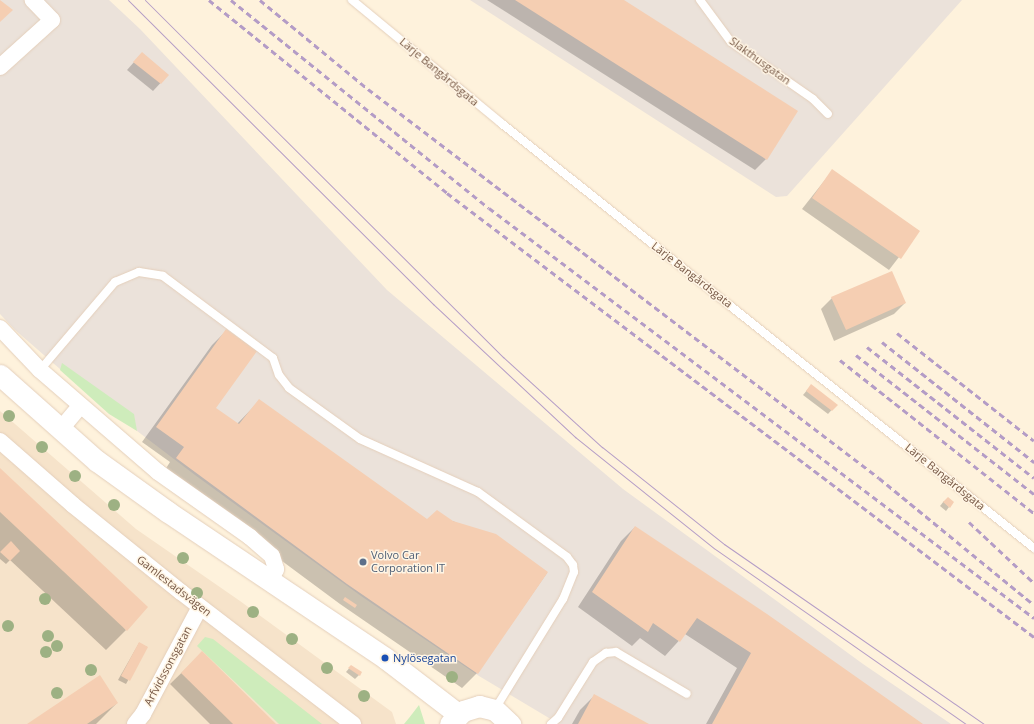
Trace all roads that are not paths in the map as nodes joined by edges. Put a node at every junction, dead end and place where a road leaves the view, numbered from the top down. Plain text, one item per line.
1 (32, 0) edge
2 (352, 0) edge
3 (700, 0) edge
4 (0, 67) edge
5 (828, 114) dead end
6 (0, 328) edge
7 (0, 367) edge
8 (40, 370) junction
9 (0, 375) edge
10 (21, 393) junction
11 (80, 406) junction
12 (60, 430) junction
13 (0, 441) edge
14 (1034, 548) edge
15 (271, 580) junction
16 (200, 607) junction
17 (687, 694) dead end
18 (495, 710) junction
19 (454, 719) edge
20 (135, 724) edge
21 (353, 724) edge
22 (510, 724) edge
23 (551, 724) edge

1 - 4 street
2 - 14 lane, Lärje Bangårdsgata
3 - 5 lane, Slakthusgatan
6 - 8 street
7 - 10 street
8 - 11 street
8 - 18 lane
9 - 10 street
10 - 12 street
11 - 12 street
11 - 15 street
12 - 15 street
13 - 16 street, Gamlestadsvägen
15 - 19 street
16 - 20 street, Arfvidssonsgatan
16 - 21 street, Gamlestadsvägen
17 - 23 lane
18 - 19 street
18 - 22 street

